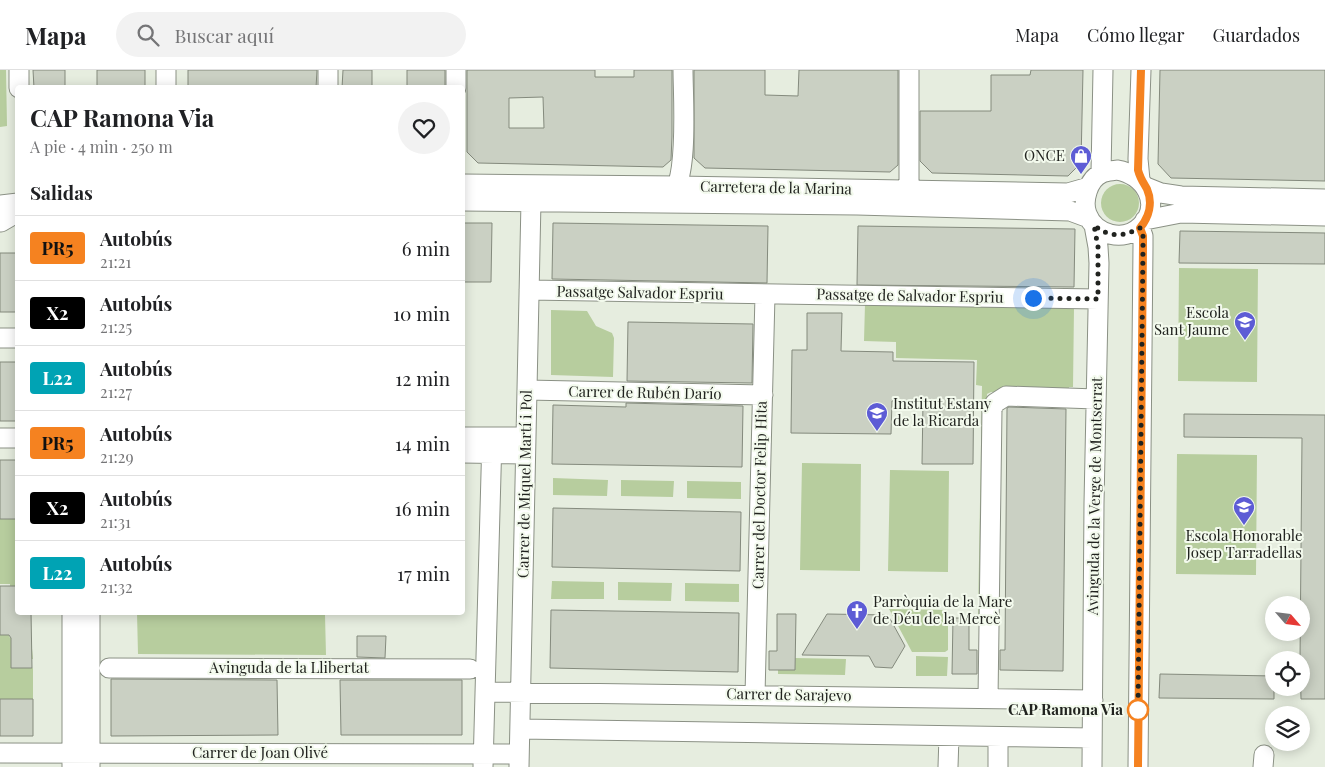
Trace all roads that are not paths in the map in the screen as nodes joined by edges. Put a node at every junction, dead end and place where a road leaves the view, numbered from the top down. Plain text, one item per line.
1 (19, 70) edge
2 (166, 70) edge
3 (328, 70) edge
4 (456, 70) edge
5 (683, 70) edge
6 (909, 70) edge
7 (1103, 70) edge
8 (1141, 70) edge
9 (19, 85) edge
10 (166, 85) edge
11 (328, 85) edge
12 (456, 85) edge
13 (1095, 180) junction
14 (1143, 183) junction
15 (465, 184) edge
16 (678, 186) junction
17 (908, 190) junction
18 (467, 199) edge
19 (1325, 199) edge
20 (531, 201) junction
21 (660, 202) junction
22 (15, 203) edge
23 (0, 205) edge
24 (15, 212) edge
25 (1325, 216) edge
26 (15, 220) edge
27 (0, 222) edge
28 (1091, 222) junction
29 (1142, 224) junction
30 (529, 290) junction
31 (758, 295) junction
32 (1098, 299) junction
33 (0, 338) edge
34 (15, 338) edge
35 (527, 390) junction
36 (763, 395) junction
37 (1096, 399) junction
38 (0, 438) edge
39 (15, 438) edge
40 (465, 439) edge
41 (492, 445) junction
42 (525, 446) junction
43 (465, 452) edge
44 (72, 615) edge
45 (90, 615) edge
46 (109, 668) dead end
47 (470, 669) dead end
48 (485, 692) junction
49 (521, 692) junction
50 (755, 694) junction
51 (988, 699) junction
52 (1093, 700) junction
53 (520, 729) junction
54 (949, 736) junction
55 (998, 737) junction
56 (1092, 738) junction
57 (0, 753) edge
58 (81, 760) edge
59 (483, 760) edge
60 (519, 761) edge
61 (948, 767) edge
62 (998, 767) edge
63 (1092, 767) edge
64 (1138, 767) edge

1 - 9 street
2 - 10 street
3 - 11 street
4 - 12 street
5 - 16 street
6 - 17 street
7 - 13 street
8 - 14 street
13 - 14 street
13 - 17 street, Carretera de la Marina
13 - 28 street
14 - 19 street
14 - 29 street
15 - 16 street, Carretera de la Marina
16 - 17 street, Carretera de la Marina
16 - 21 street
18 - 20 street, Carretera de la Marina
20 - 21 street, Carretera de la Marina
20 - 30 street, Carrer de Miquel Martí i Pol
21 - 28 street, Carretera de la Marina
22 - 23 street
24 - 27 street
25 - 29 street
26 - 27 street
28 - 29 street
28 - 32 street, Avinguda de la Verge de Montserrat
29 - 64 street
30 - 31 street, Passatge Salvador Espriu
30 - 35 street, Carrer de Miquel Martí i Pol
31 - 32 street, Passatge de Salvador Espriu
31 - 36 street, Carrer del Doctor Felip Hita
32 - 37 street, Avinguda de la Verge de Montserrat
33 - 34 street
35 - 36 street, Carrer de Rubén Darío
35 - 42 street, Carrer de Miquel Martí i Pol
36 - 50 street, Carrer del Doctor Felip Hita
37 - 51 street
37 - 52 street, Avinguda de la Verge de Montserrat
38 - 39 street
40 - 41 street
41 - 42 street
41 - 43 street
41 - 48 street
42 - 49 street, Carrer de Miquel Martí i Pol
44 - 58 street
45 - 58 street
46 - 47 street, Avinguda de la Llibertat
48 - 49 street, Carrer de Sarajevo
48 - 59 street
49 - 50 street, Carrer de Sarajevo
49 - 53 street, Carrer de Miquel Martí i Pol
50 - 51 street, Carrer de Sarajevo
51 - 52 street, Carrer de Sarajevo
52 - 56 street, Avinguda de la Verge de Montserrat
53 - 54 street
53 - 60 street, Carrer de Miquel Martí i Pol
54 - 55 street
54 - 61 street
55 - 56 street
55 - 62 street
56 - 63 street, Avinguda de la Verge de Montserrat
57 - 58 street, Carrer de Joan Olivé
58 - 59 street, Carrer de Joan Olivé
59 - 60 street, Carrer de Joan Olivé

